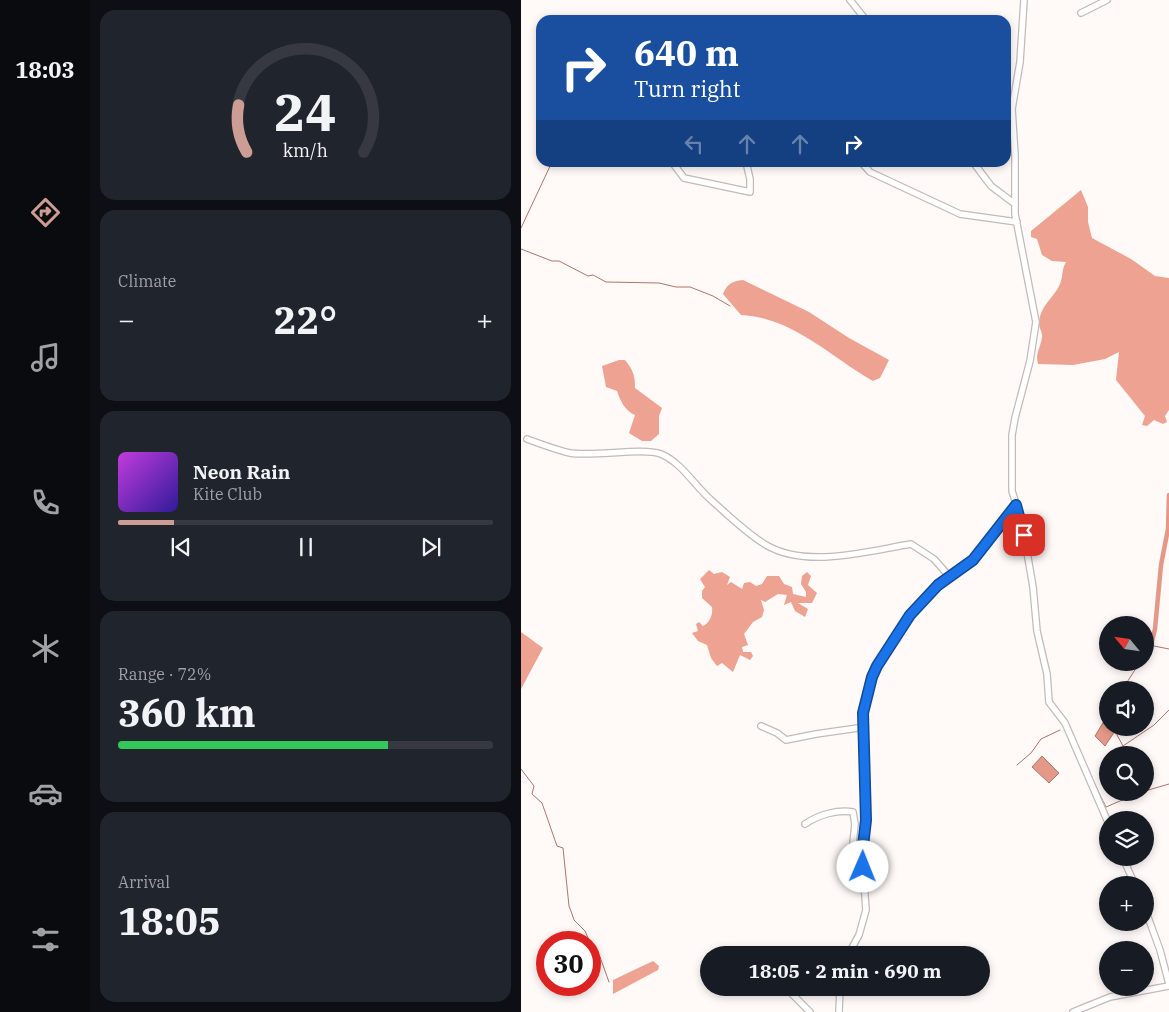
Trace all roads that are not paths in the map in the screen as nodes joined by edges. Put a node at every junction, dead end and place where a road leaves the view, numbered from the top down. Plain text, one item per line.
1 (850, 0) edge
2 (1107, 0) edge
3 (1022, 1) edge
4 (1081, 13) dead end
5 (862, 15) edge
6 (676, 167) edge
7 (746, 167) edge
8 (866, 167) edge
9 (977, 167) edge
10 (1015, 204) junction
11 (1017, 222) junction
12 (527, 439) dead end
13 (1016, 505) junction
14 (949, 576) junction
15 (761, 726) dead end
16 (865, 727) junction
17 (1103, 811) edge
18 (805, 824) dead end
19 (862, 855) junction
20 (1153, 931) edge
21 (852, 946) edge
22 (1169, 985) edge
23 (795, 996) edge
24 (840, 996) edge
25 (810, 1012) edge
26 (839, 1012) edge
27 (1073, 1012) edge

1 - 5 street
2 - 4 street
3 - 10 street
6 - 7 street
8 - 11 street
9 - 10 street
10 - 11 street
11 - 13 street
12 - 14 street
13 - 14 street
13 - 17 street
14 - 16 street
15 - 16 street
16 - 19 street
18 - 19 street
19 - 21 street
20 - 22 street
22 - 27 street
23 - 25 street
24 - 26 street

